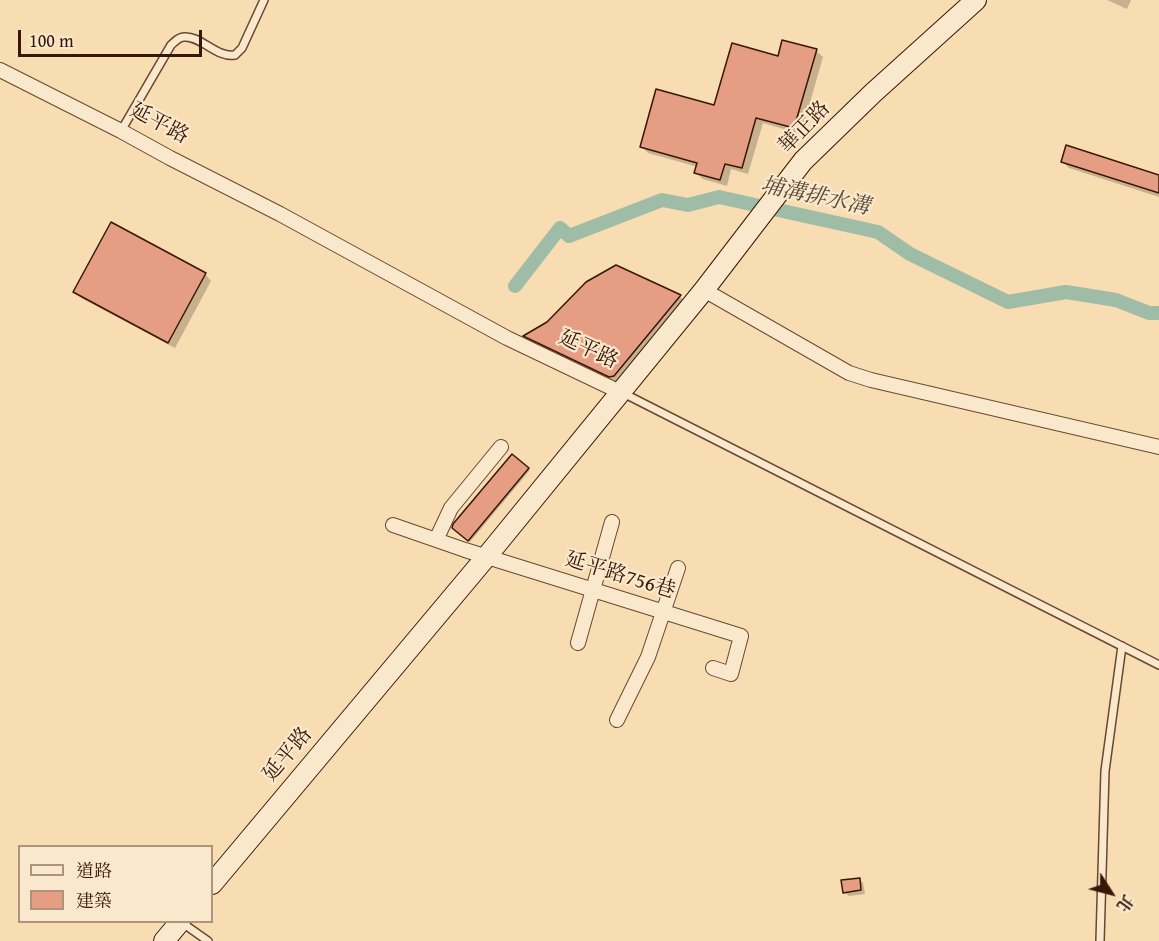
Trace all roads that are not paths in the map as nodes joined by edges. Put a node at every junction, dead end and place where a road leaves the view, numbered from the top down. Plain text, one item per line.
1 (264, 0) edge
2 (976, 0) edge
3 (0, 70) edge
4 (121, 131) junction
5 (704, 290) junction
6 (620, 392) junction
7 (501, 447) dead end
8 (1159, 447) edge
9 (612, 522) dead end
10 (393, 525) dead end
11 (436, 540) junction
12 (487, 556) junction
13 (678, 568) dead end
14 (594, 590) junction
15 (663, 612) junction
16 (578, 643) dead end
17 (1122, 646) junction
18 (1159, 665) edge
19 (713, 668) dead end
20 (617, 720) dead end
21 (213, 883) edge
22 (178, 923) edge
23 (183, 923) edge
24 (164, 941) edge
25 (208, 941) edge
26 (1100, 941) edge

1 - 4 lane
2 - 5 street, 華正路
3 - 4 street, 延平路
4 - 6 street, 延平路
5 - 6 street, 華正路
5 - 8 street
6 - 12 street, 延平路
6 - 17 lane
7 - 11 street
9 - 14 street
10 - 11 street, 延平路756巷
11 - 12 street, 延平路756巷
12 - 14 street, 延平路756巷
12 - 21 street, 延平路
13 - 15 street
14 - 15 street, 延平路756巷
14 - 16 street
15 - 19 street, 延平路756巷
15 - 20 street
17 - 18 lane
17 - 26 lane
22 - 24 street
23 - 25 lane

